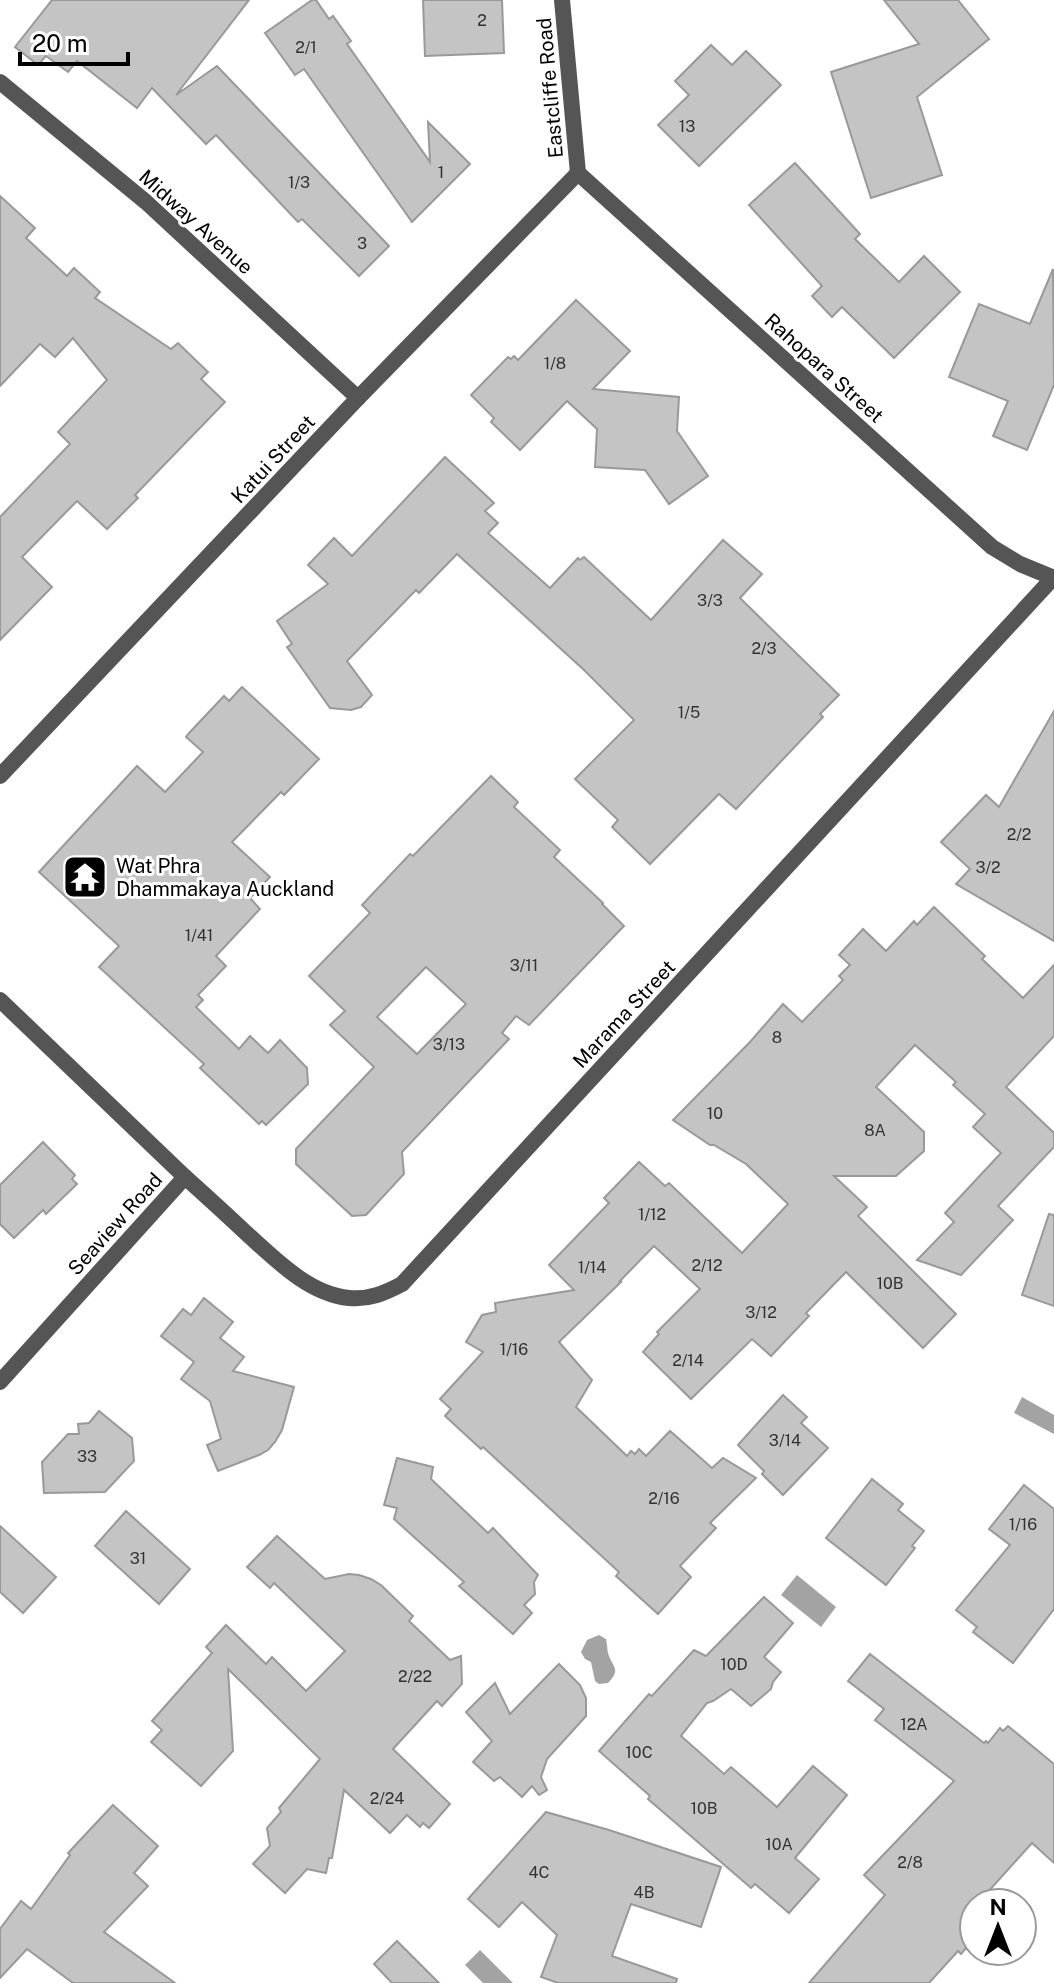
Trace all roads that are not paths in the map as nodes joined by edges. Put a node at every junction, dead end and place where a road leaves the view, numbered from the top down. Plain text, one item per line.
1 (562, 0) edge
2 (0, 82) edge
3 (578, 173) junction
4 (358, 398) junction
5 (1053, 578) edge
6 (0, 776) edge
7 (0, 1000) edge
8 (185, 1177) junction
9 (0, 1382) edge

1 - 3 street, Eastcliffe Road
2 - 4 street, Midway Avenue
3 - 4 street, Katui Street
3 - 5 street, Rahopara Street
4 - 6 street, Katui Street
5 - 8 street, Marama Street
7 - 8 street, Seaview Road
8 - 9 street, Seaview Road

